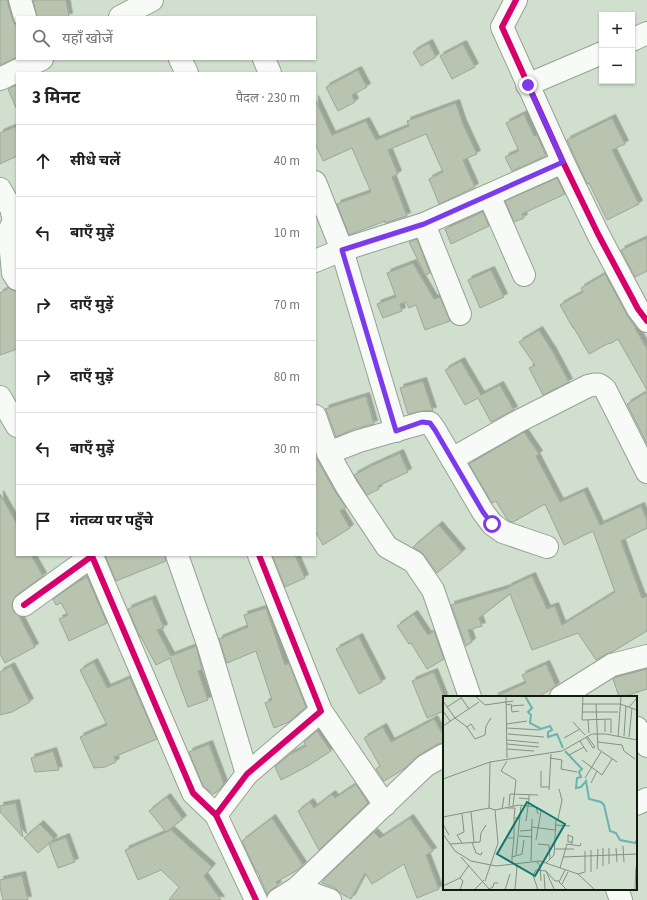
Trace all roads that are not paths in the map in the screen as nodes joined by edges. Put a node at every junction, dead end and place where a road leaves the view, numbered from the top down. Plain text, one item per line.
1 (20, 0) edge
2 (152, 0) edge
3 (516, 0) edge
4 (25, 16) edge
5 (122, 16) edge
6 (160, 16) edge
7 (647, 33) edge
8 (635, 39) edge
9 (599, 54) edge
10 (180, 60) edge
11 (264, 60) edge
12 (42, 63) edge
13 (18, 72) edge
14 (186, 72) edge
15 (270, 72) edge
16 (16, 73) edge
17 (0, 79) edge
18 (528, 85) junction
19 (563, 162) junction
20 (316, 185) edge
21 (0, 189) edge
22 (489, 195) junction
23 (424, 224) junction
24 (342, 250) junction
25 (316, 261) edge
26 (524, 275) dead end
27 (10, 277) edge
28 (460, 314) dead end
29 (647, 321) edge
30 (0, 397) edge
31 (316, 421) edge
32 (16, 424) edge
33 (396, 431) junction
34 (328, 452) junction
35 (452, 459) junction
36 (647, 472) edge
37 (547, 547) dead end
38 (92, 556) edge
39 (177, 556) edge
40 (259, 556) edge
41 (24, 605) dead end
42 (647, 656) edge
43 (470, 696) edge
44 (565, 696) edge
45 (321, 711) junction
46 (637, 728) edge
47 (647, 746) edge
48 (443, 756) edge
49 (247, 774) junction
50 (647, 799) edge
51 (637, 804) edge
52 (385, 805) junction
53 (216, 815) junction
54 (297, 888) junction
55 (617, 890) edge
56 (256, 900) edge
57 (278, 900) edge
58 (330, 900) edge
59 (621, 900) edge

1 - 4 street
2 - 5 street
2 - 6 street
3 - 18 street
7 - 8 street
9 - 18 street
10 - 14 street
11 - 15 street
12 - 13 street
16 - 17 street
18 - 19 street
19 - 22 street
19 - 29 street
20 - 24 street
21 - 27 street
22 - 23 street
22 - 26 street
23 - 24 street
23 - 28 street
24 - 25 street
24 - 33 street
30 - 32 street
31 - 34 street
33 - 34 street
33 - 35 street
34 - 43 street
35 - 36 street
35 - 37 street
38 - 41 street
38 - 53 street
39 - 49 street
40 - 45 street
42 - 44 street
45 - 49 street
45 - 52 street
46 - 47 street
48 - 52 street
49 - 53 street
50 - 51 street
52 - 54 street
53 - 56 street
54 - 57 street
54 - 58 street
55 - 59 street

